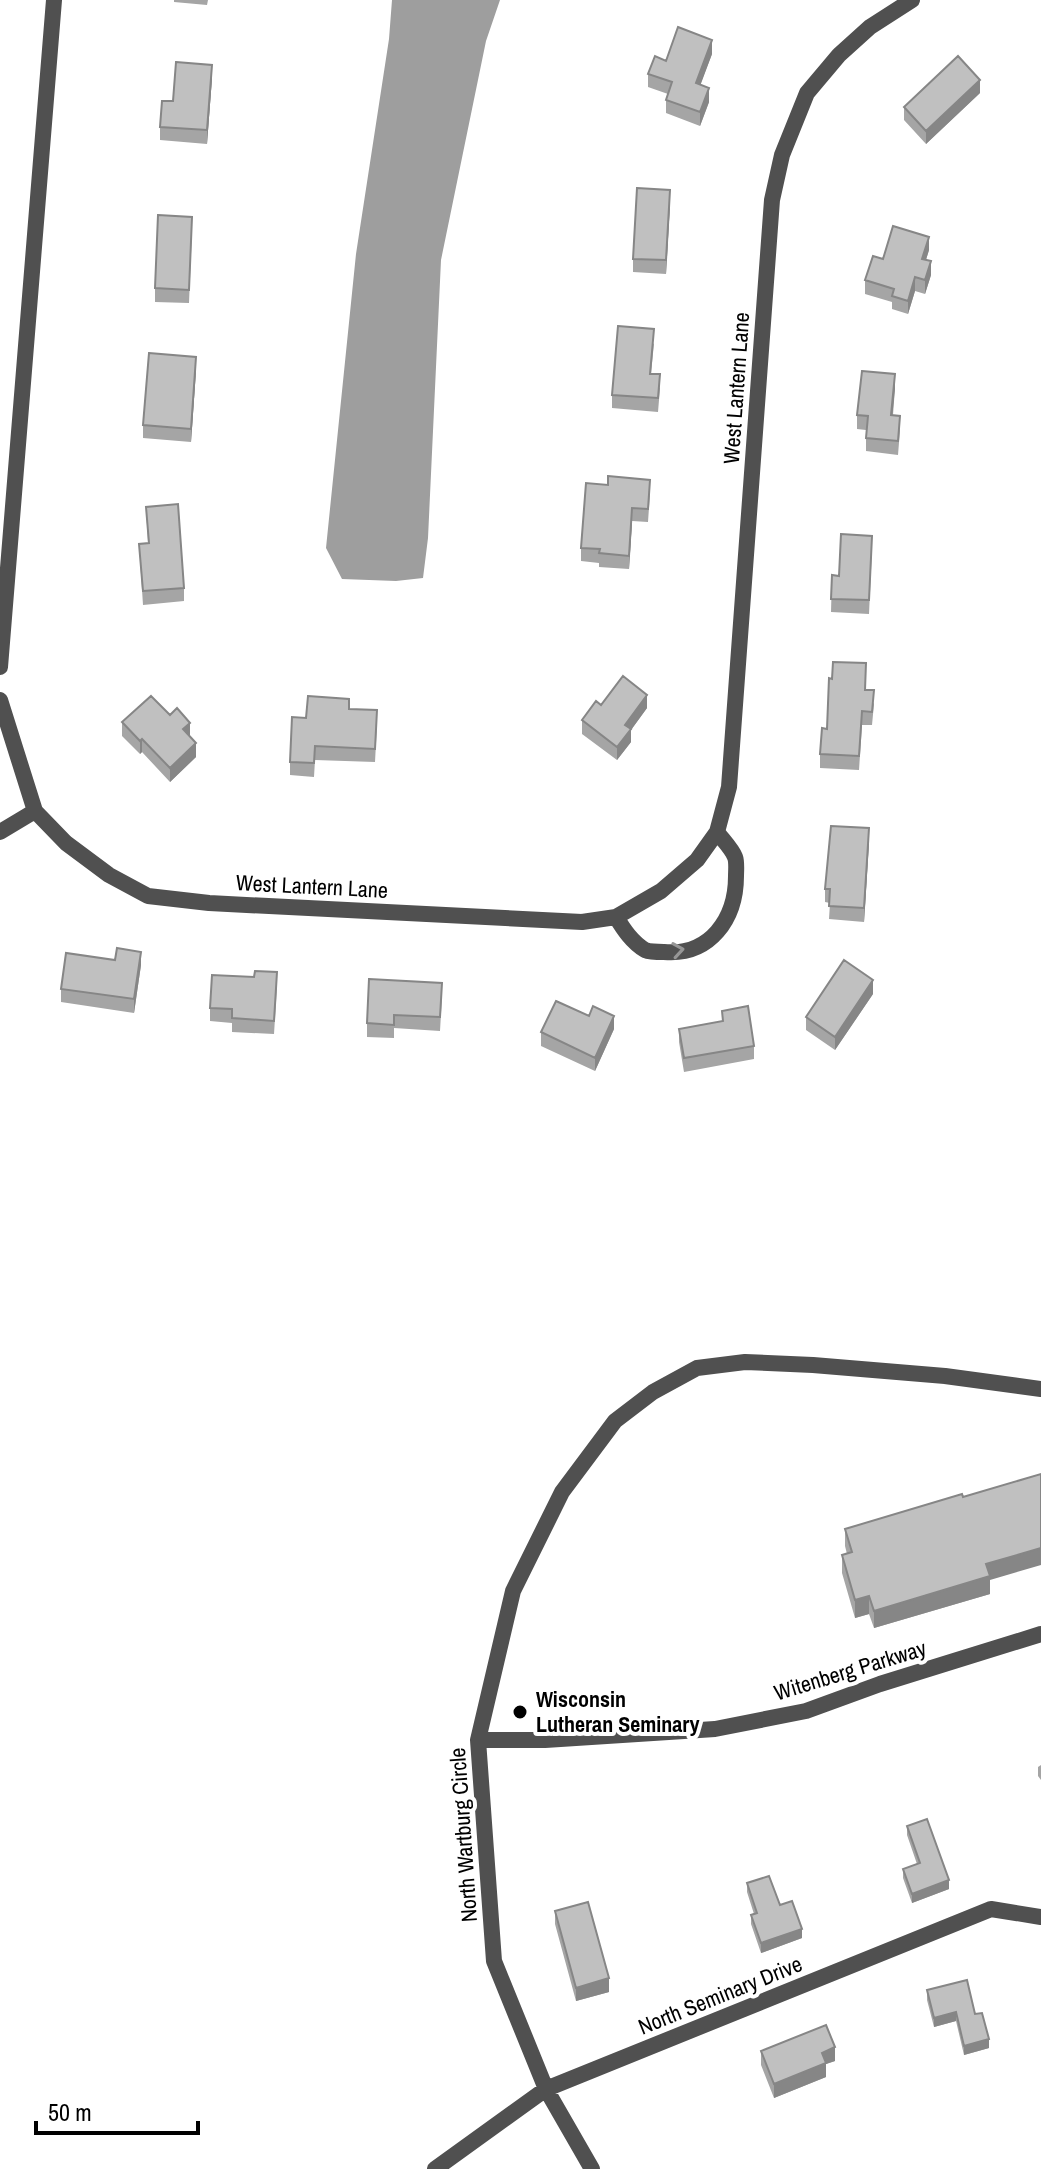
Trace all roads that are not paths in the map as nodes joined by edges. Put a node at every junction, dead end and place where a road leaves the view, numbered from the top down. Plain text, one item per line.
1 (54, 0) edge
2 (912, 0) edge
3 (0, 667) edge
4 (0, 700) edge
5 (35, 811) junction
6 (0, 832) edge
7 (717, 832) junction
8 (616, 917) junction
9 (1041, 1389) edge
10 (1041, 1634) edge
11 (478, 1740) junction
12 (1041, 1917) edge
13 (546, 2089) junction
14 (435, 2169) edge
15 (592, 2169) edge

1 - 3 street
2 - 7 street, West Lantern Lane
4 - 5 street
5 - 6 street
5 - 8 street, West Lantern Lane
7 - 8 street, West Lantern Lane
8 -> 7 street
9 - 11 street, North Wartburg Circle
10 - 11 street, Witenberg Parkway
11 - 13 street, North Wartburg Circle
12 - 13 street, North Seminary Drive
13 - 14 street, North Seminary Drive
13 - 15 street, North Wartburg Circle

